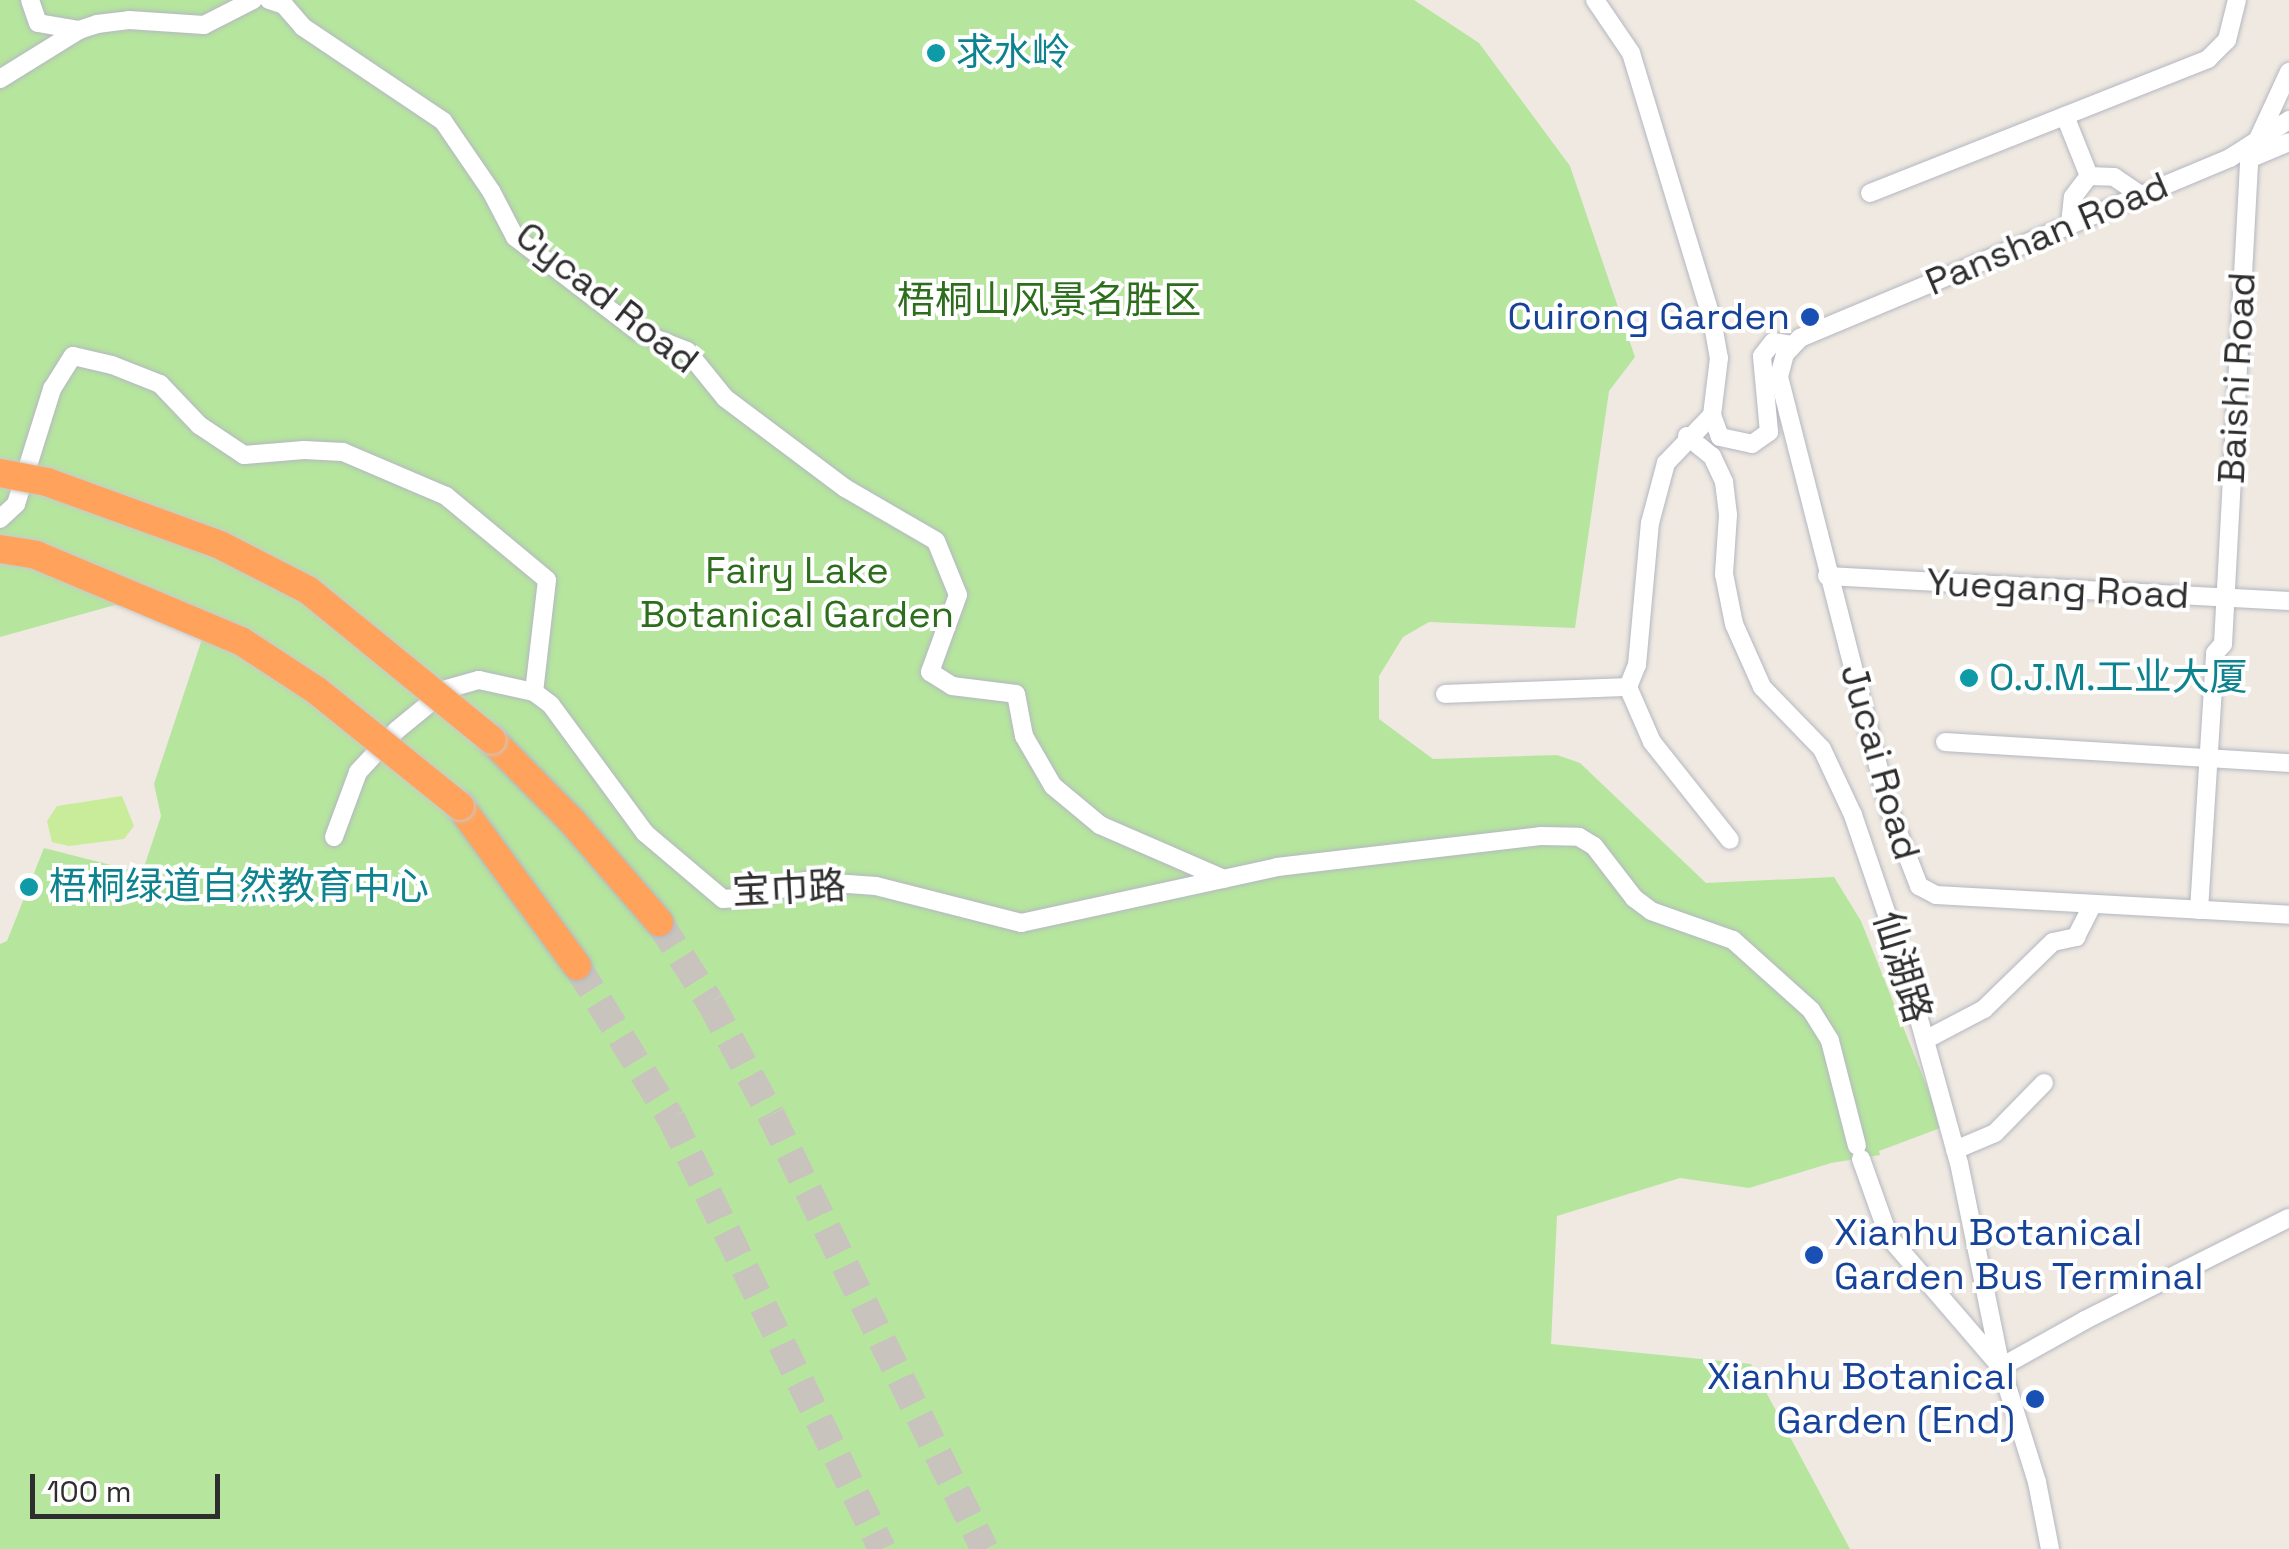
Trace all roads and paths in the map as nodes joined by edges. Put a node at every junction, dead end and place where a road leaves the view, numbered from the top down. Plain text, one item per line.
1 (30, 0) edge
2 (253, 0) edge
3 (269, 0) edge
4 (1595, 0) edge
5 (2237, 0) edge
6 (79, 30) junction
7 (2289, 72) edge
8 (0, 78) edge
9 (2065, 116) junction
10 (2289, 120) edge
11 (2258, 140) junction
12 (2289, 142) edge
13 (2089, 176) junction
14 (1870, 193) dead end
15 (2141, 195) junction
16 (2070, 224) junction
17 (1796, 341) junction
18 (1712, 415) junction
19 (1687, 436) junction
20 (0, 474) edge
21 (0, 519) edge
22 (0, 549) edge
23 (1827, 576) junction
24 (2224, 598) junction
25 (2289, 601) edge
26 (1628, 687) junction
27 (534, 692) junction
28 (1445, 694) dead end
29 (1945, 742) dead end
30 (2208, 758) junction
31 (2289, 763) edge
32 (334, 838) dead end
33 (1730, 840) dead end
34 (1224, 879) junction
35 (2093, 904) junction
36 (2199, 910) junction
37 (2289, 915) edge
38 (660, 922) tunnel mouth
39 (576, 966) tunnel mouth
40 (1925, 1040) junction
41 (2044, 1082) dead end
42 (1955, 1150) junction
43 (2289, 1218) edge
44 (2002, 1367) junction
45 (2050, 1549) edge

1 - 6 street
2 - 6 street
3 - 34 street, Cycad Road
4 - 18 street
5 - 9 street
6 - 8 street
7 - 11 street
9 - 13 street
9 - 14 street
10 - 11 street, Panshan Road
11 - 15 street, Panshan Road
12 - 24 street, Baishi Road
13 - 15 street
13 - 16 street
15 - 16 street, Panshan Road
16 - 17 street, Panshan Road
17 - 18 street, Panshan Road
17 - 23 street, Jucai Road
18 - 19 street
19 - 26 street
19 - 40 street, 仙湖路
20 - 38 highway, bridge
21 - 27 street
22 - 39 highway, bridge
23 - 24 street, Yuegang Road
23 - 35 street, Jucai Road
24 - 25 street, Yuegang Road
24 - 30 street, Baishi Road
26 - 28 street
26 - 33 street
27 - 32 street
27 - 34 street, 宝巾路
29 - 30 street
30 - 31 street
30 - 36 street, Baishi Road
34 - 44 street, 宝巾路
35 - 36 street, Jucai Road
35 - 40 street
36 - 37 street, Jucai Road
40 - 42 street, 仙湖路
41 - 42 street
42 - 44 street, 仙湖路
43 - 44 street
44 - 45 street, 仙湖路

